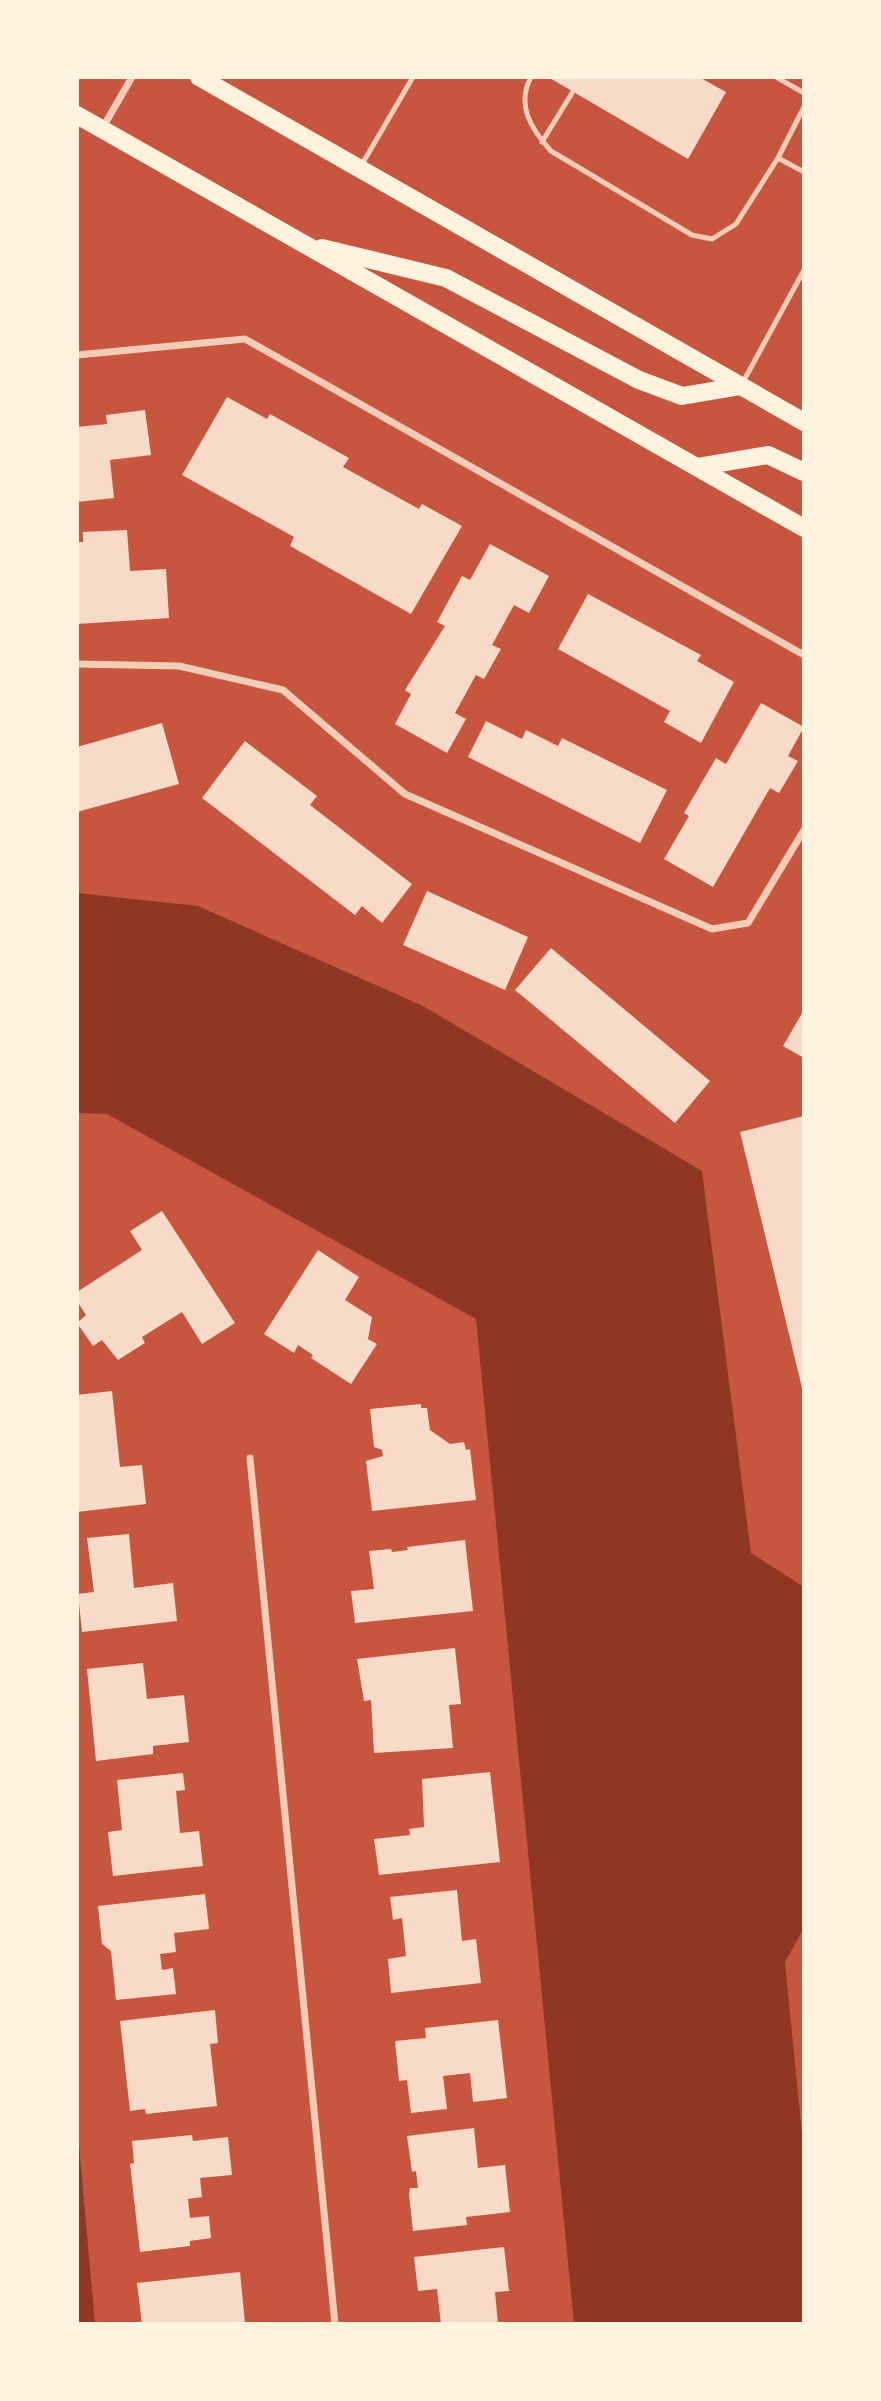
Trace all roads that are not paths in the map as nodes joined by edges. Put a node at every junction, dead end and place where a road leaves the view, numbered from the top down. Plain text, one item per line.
1 (132, 77) edge
2 (200, 77) edge
3 (413, 77) edge
4 (531, 77) edge
5 (776, 77) edge
6 (572, 93) dead end
7 (804, 93) edge
8 (804, 107) edge
9 (77, 115) edge
10 (102, 129) junction
11 (542, 142) junction
12 (778, 158) junction
13 (359, 169) junction
14 (804, 172) edge
15 (301, 243) junction
16 (804, 270) edge
17 (77, 355) edge
18 (741, 386) junction
19 (804, 422) edge
20 (697, 467) junction
21 (804, 472) edge
22 (804, 528) edge
23 (804, 655) edge
24 (77, 664) edge
25 (804, 830) edge
26 (250, 1458) dead end
27 (335, 2324) edge

1 - 10 street
2 - 13 main road
3 - 13 lane
4 - 11 lane
5 - 7 lane
6 - 11 lane
8 - 12 lane
9 - 10 main road
10 - 15 main road
11 - 12 lane
12 - 14 lane
13 - 18 main road
15 - 18 main road
15 - 20 main road
16 - 18 lane
17 - 23 street
18 - 19 main road
20 - 21 main road
20 - 22 main road
24 - 25 street
26 - 27 street

